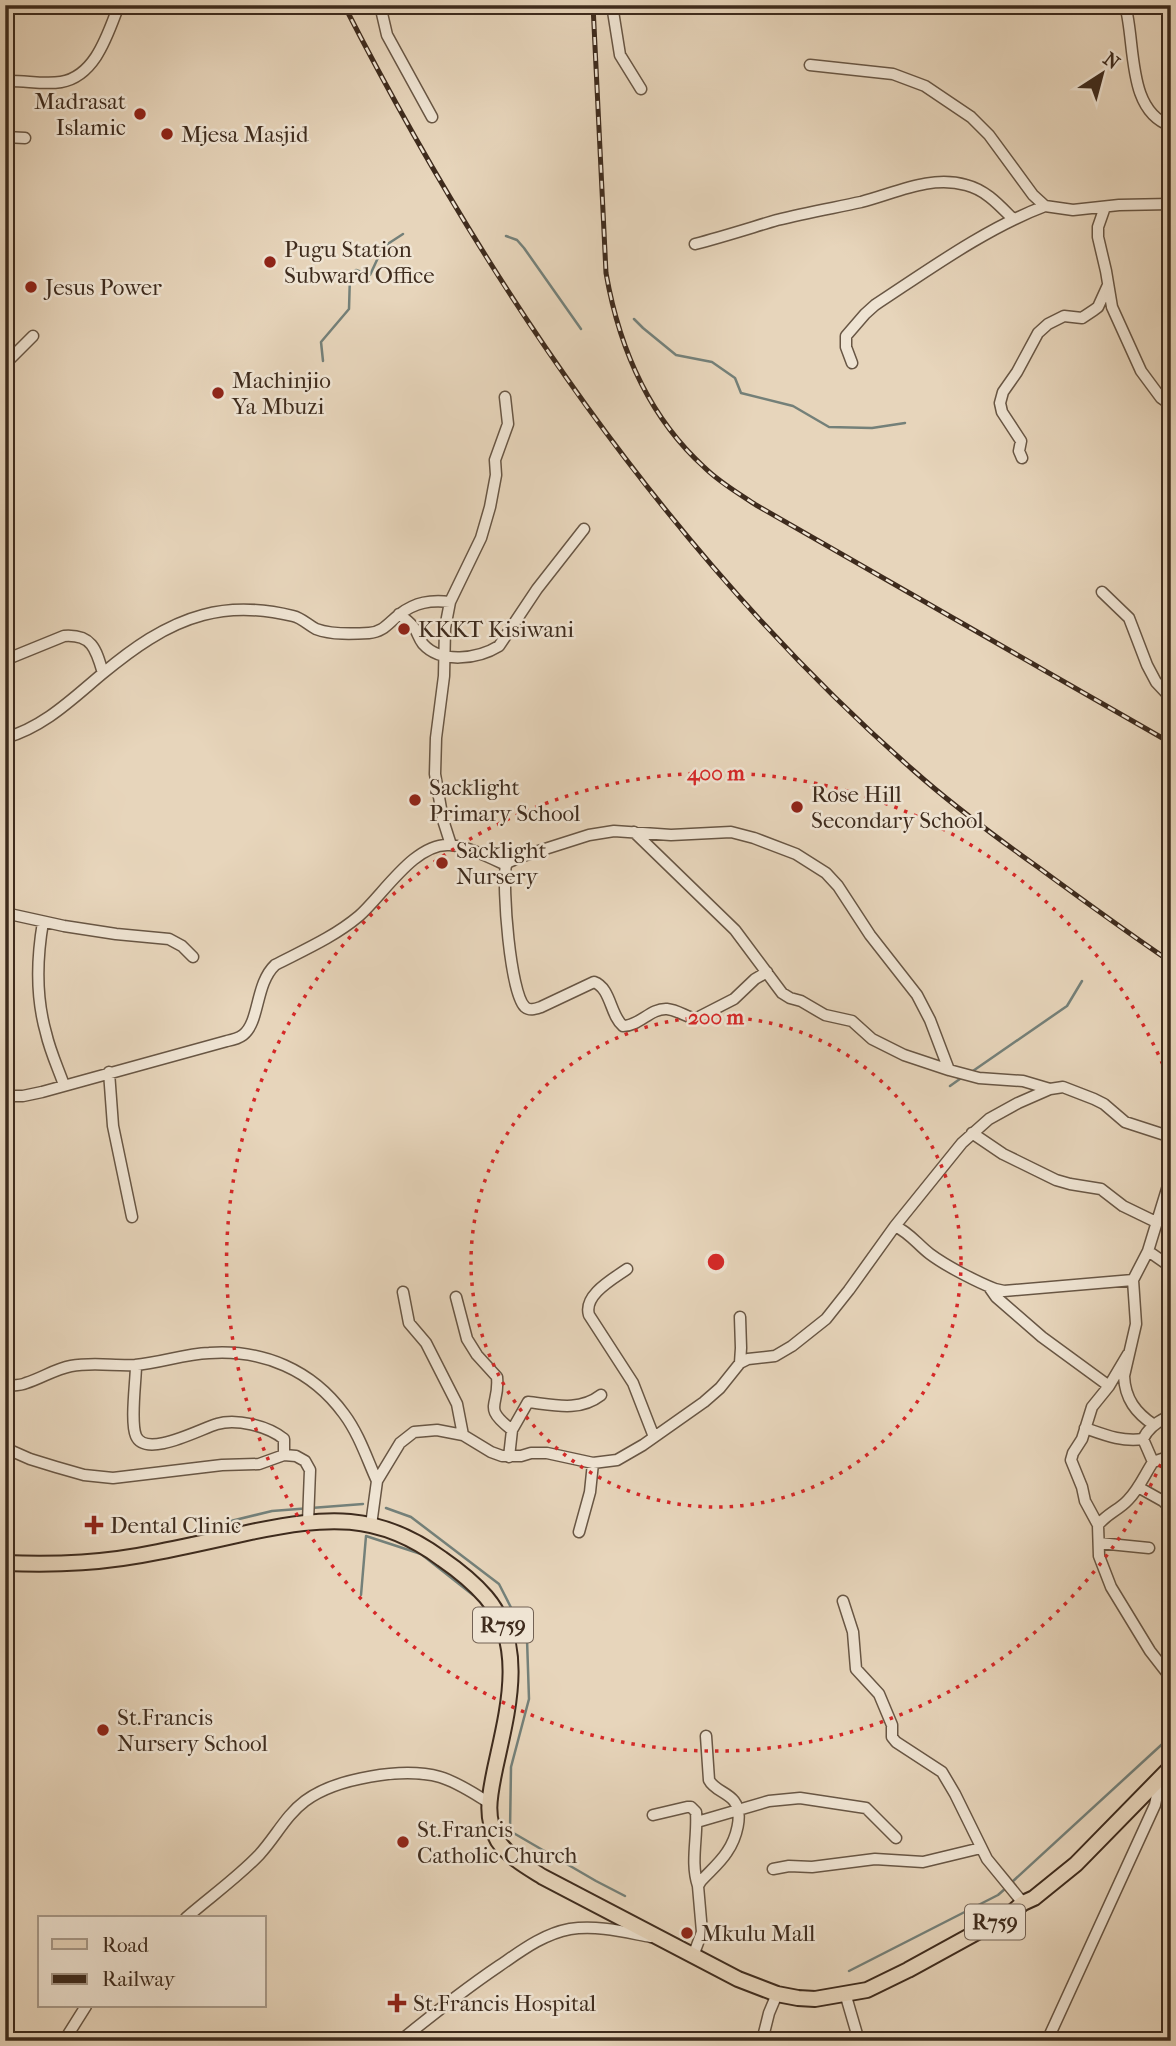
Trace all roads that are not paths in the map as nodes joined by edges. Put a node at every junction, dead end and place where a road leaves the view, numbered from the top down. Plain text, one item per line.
1 (120, 5) edge
2 (380, 5) edge
3 (612, 5) edge
4 (1125, 5) edge
5 (810, 65) dead end
6 (5, 81) edge
7 (641, 89) dead end
8 (432, 117) dead end
9 (1171, 126) edge
10 (5, 137) edge
11 (25, 138) dead end
12 (1171, 204) edge
13 (1045, 206) junction
14 (1105, 207) junction
15 (1013, 219) junction
16 (695, 244) dead end
17 (1108, 285) junction
18 (33, 336) dead end
19 (5, 363) edge
20 (852, 363) dead end
21 (505, 397) dead end
22 (1171, 405) edge
23 (1022, 458) dead end
24 (584, 529) dead end
25 (1102, 592) dead end
26 (450, 602) junction
27 (400, 614) junction
28 (445, 657) junction
29 (5, 660) edge
30 (103, 673) junction
31 (1171, 698) edge
32 (5, 738) edge
33 (634, 832) junction
34 (451, 845) junction
35 (506, 865) junction
36 (5, 913) edge
37 (43, 922) junction
38 (193, 957) dead end
39 (767, 972) junction
40 (949, 1070) junction
41 (109, 1072) junction
42 (65, 1085) junction
43 (1050, 1089) junction
44 (5, 1096) edge
45 (972, 1133) junction
46 (1171, 1142) edge
47 (1171, 1176) edge
48 (132, 1217) dead end
49 (1156, 1222) junction
50 (895, 1226) junction
51 (1149, 1251) junction
52 (1171, 1267) edge
53 (627, 1269) dead end
54 (1133, 1280) junction
55 (989, 1287) junction
56 (403, 1292) dead end
57 (456, 1297) dead end
58 (740, 1317) dead end
59 (1129, 1354) junction
60 (740, 1363) junction
61 (136, 1365) junction
62 (5, 1386) edge
63 (1109, 1386) junction
64 (600, 1395) dead end
65 (1171, 1401) edge
66 (1169, 1419) edge
67 (1154, 1425) junction
68 (1086, 1428) junction
69 (512, 1430) junction
70 (463, 1435) junction
71 (654, 1437) junction
72 (1143, 1439) junction
73 (5, 1448) edge
74 (284, 1455) junction
75 (509, 1457) junction
76 (1171, 1457) edge
77 (1153, 1462) junction
78 (593, 1463) junction
79 (377, 1481) junction
80 (1138, 1487) junction
81 (1171, 1509) edge
82 (308, 1522) junction
83 (371, 1525) junction
84 (1098, 1525) junction
85 (579, 1532) dead end
86 (1099, 1543) junction
87 (1149, 1548) dead end
88 (5, 1563) edge
89 (843, 1601) dead end
90 (1171, 1678) edge
91 (706, 1736) dead end
92 (1171, 1767) edge
93 (1160, 1780) junction
94 (488, 1802) junction
95 (738, 1810) junction
96 (653, 1815) dead end
97 (697, 1822) junction
98 (896, 1838) dead end
99 (981, 1848) junction
100 (773, 1870) dead end
101 (698, 1886) junction
102 (1023, 1903) junction
103 (188, 1916) edge
104 (661, 1939) junction
105 (693, 1956) junction
106 (845, 1993) junction
107 (777, 1994) junction
108 (85, 2008) edge
109 (64, 2041) edge
110 (400, 2041) edge
111 (762, 2041) edge
112 (859, 2041) edge
113 (1048, 2041) edge

1 - 6 street
2 - 8 street
3 - 7 street
4 - 9 street
5 - 13 street
10 - 11 street
12 - 14 street
13 - 14 street
13 - 15 street
14 - 17 street
15 - 16 street
15 - 20 street
17 - 22 street
17 - 23 street
18 - 19 street
21 - 26 street
24 - 28 street
25 - 31 street
26 - 27 street
26 - 28 street
27 - 28 street
27 - 30 street
28 - 34 street
29 - 30 street
30 - 32 street
33 - 35 street
33 - 39 street
33 - 40 street
34 - 35 street
34 - 41 street
35 - 39 street
36 - 37 street
37 - 38 street
37 - 42 street
39 - 40 street
40 - 43 street
41 - 42 street
41 - 48 street
42 - 44 street
43 - 45 street
43 - 46 street
45 - 49 street
45 - 50 street
47 - 49 street
49 - 51 street
50 - 55 street
50 - 60 street
51 - 52 street
51 - 54 street
53 - 71 street
54 - 55 street
54 - 59 street
55 - 63 street
56 - 70 street
57 - 69 street
58 - 60 street
59 - 63 street
59 - 67 street
60 - 71 street
61 - 62 street
61 - 74 street
61 - 79 street
63 - 68 street
64 - 69 street
65 - 66 street
66 - 67 street
67 - 72 street
68 - 72 street
68 - 84 street
69 - 75 street
70 - 75 street
70 - 79 street
71 - 78 street
72 - 77 street
73 - 74 street
74 - 82 street
75 - 78 street
76 - 77 street
77 - 80 street
78 - 85 street
79 - 83 street
80 - 81 street
80 - 84 street
82 - 83 main road, R759
82 - 88 main road, R759
83 - 94 main road, R759
84 - 86 street
86 - 87 street
86 - 90 street
89 - 99 street
91 - 95 street
92 - 93 main road, R759
93 - 102 main road, R759
93 - 113 street
94 - 103 street
94 - 104 main road, R759
95 - 97 street
95 - 98 street
95 - 101 street
96 - 97 street
97 - 101 street
99 - 100 street
99 - 102 street
101 - 105 street
102 - 106 main road, R759
104 - 105 main road, R759
104 - 110 street
105 - 107 main road, R759
106 - 107 main road, R759
106 - 112 street
107 - 111 street
108 - 109 street

